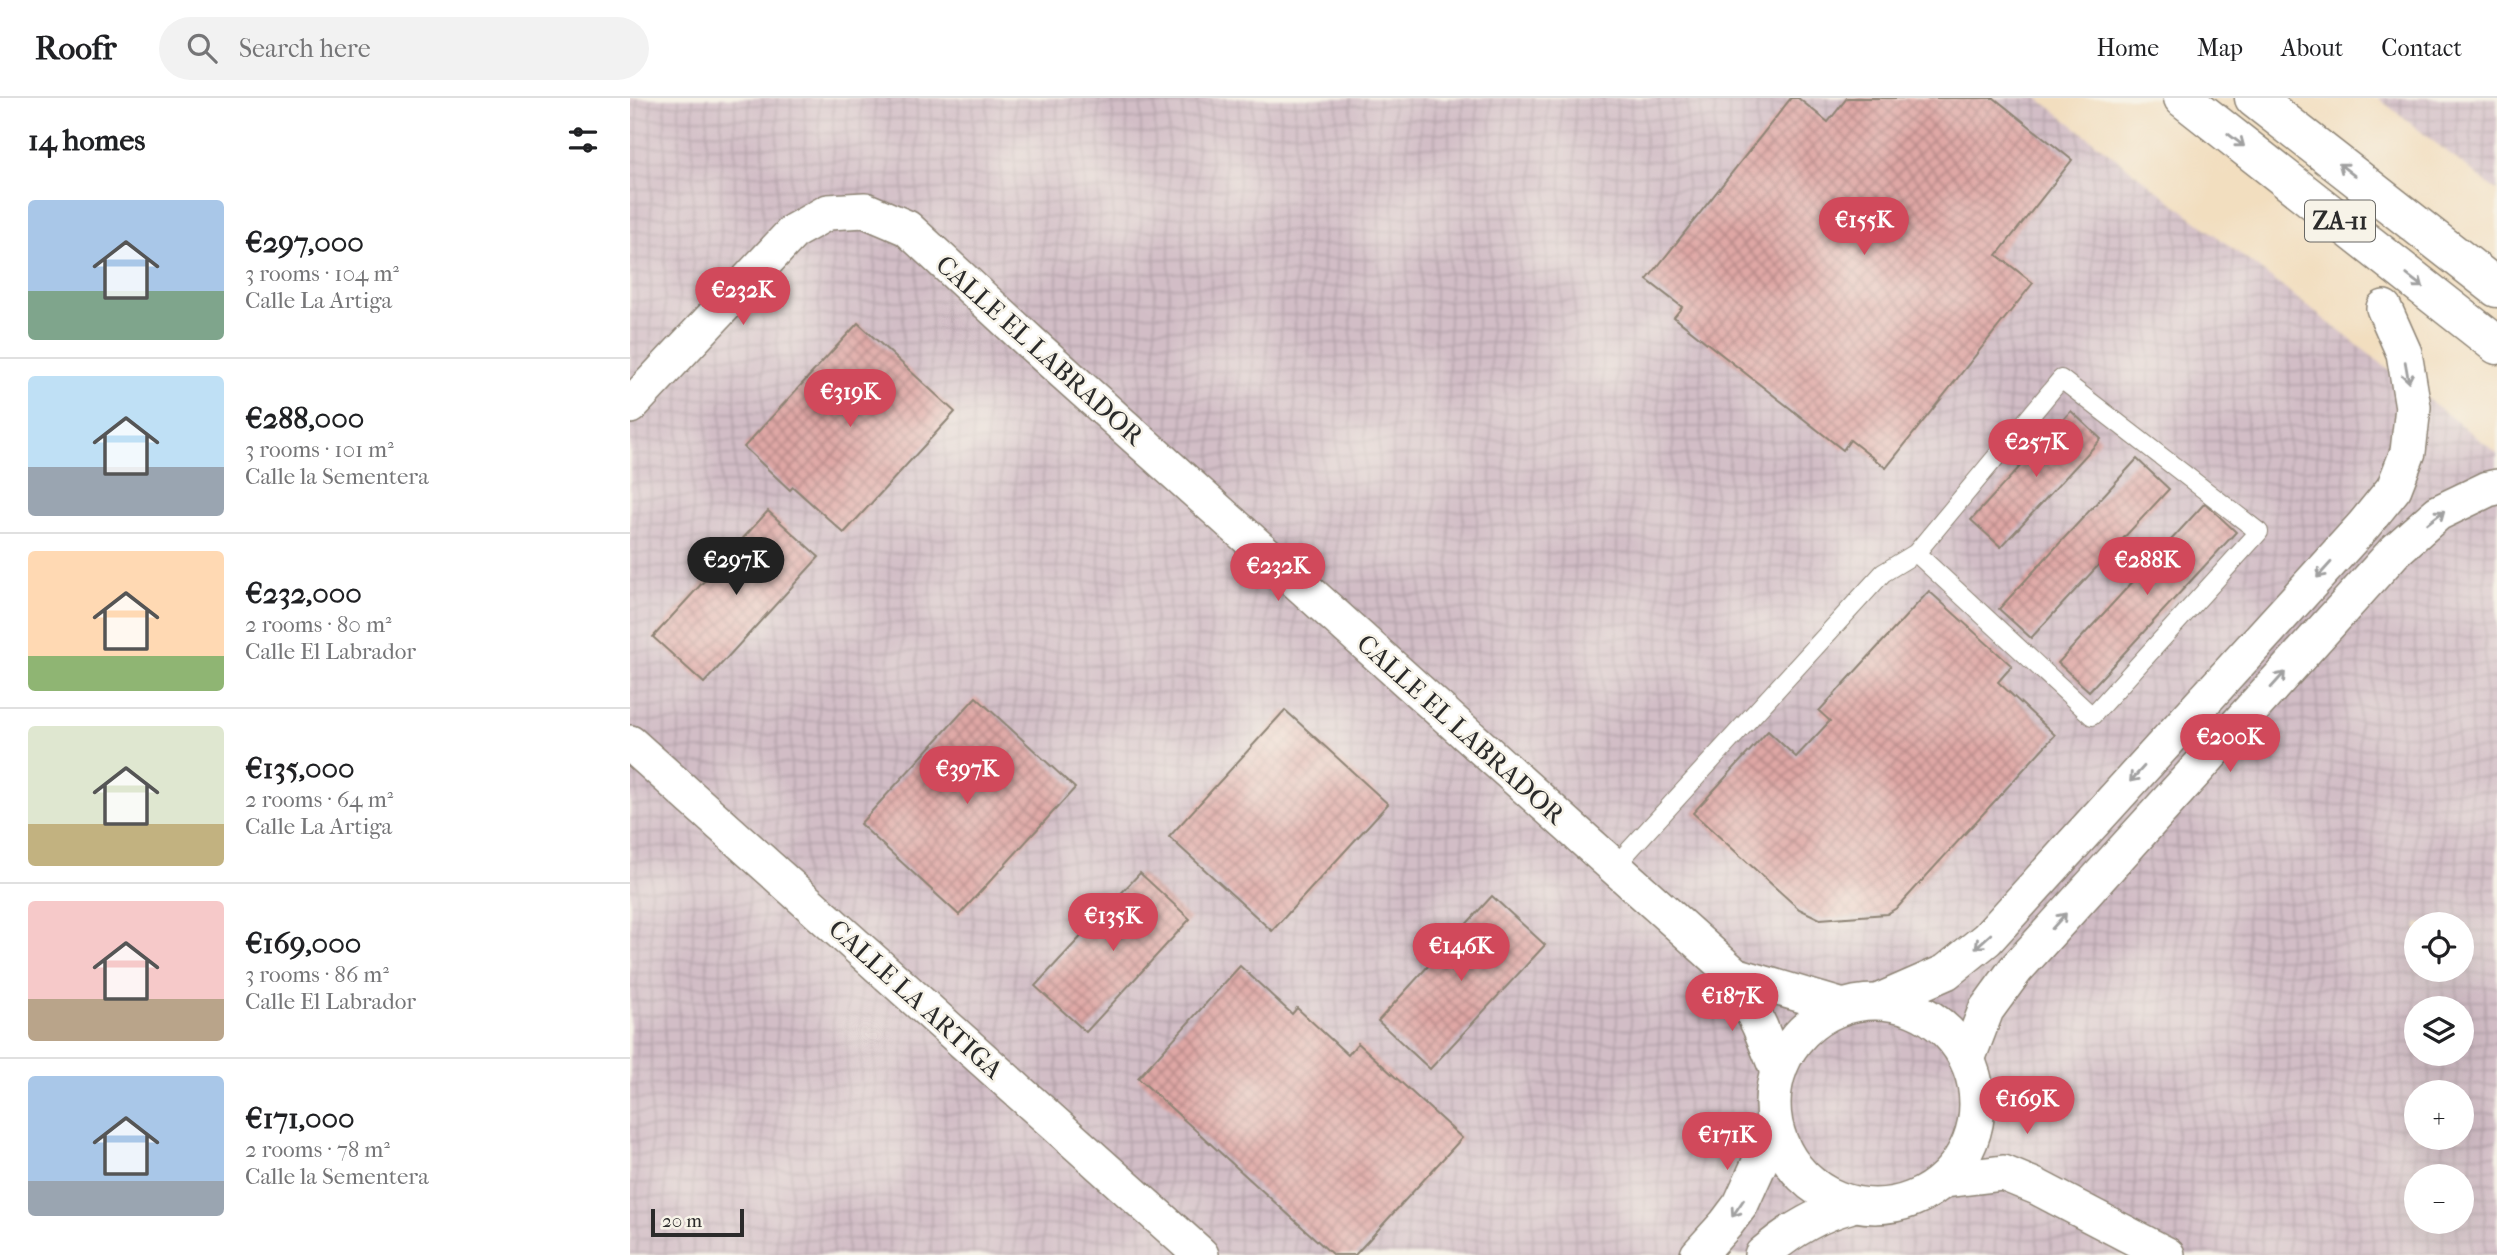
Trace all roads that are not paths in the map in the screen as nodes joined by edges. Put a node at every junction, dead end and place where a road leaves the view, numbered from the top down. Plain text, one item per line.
1 (2183, 98) edge
2 (2254, 98) edge
3 (2497, 288) edge
4 (2384, 308) dead end
5 (2497, 345) edge
6 (630, 407) edge
7 (2497, 487) edge
8 (1916, 553) junction
9 (630, 743) edge
10 (1614, 867) junction
11 (1735, 975) junction
12 (1882, 1000) junction
13 (1840, 1006) junction
14 (1968, 1058) junction
15 (1777, 1069) junction
16 (1978, 1116) junction
17 (1774, 1131) junction
18 (1945, 1180) junction
19 (2037, 1186) junction
20 (1849, 1206) junction
21 (1201, 1255) edge
22 (1698, 1255) edge
23 (1762, 1255) edge
24 (2167, 1255) edge

1 -> 5 highway, ZA-11
3 -> 2 highway, ZA-11
4 -> 12 street
6 - 10 street, CALLE EL LABRADOR
14 -> 7 street
8 - 8 lane
8 - 10 lane
9 - 21 street, CALLE LA ARTIGA
10 - 11 street, CALLE EL LABRADOR
11 - 13 street, CALLE EL LABRADOR
11 - 15 street, CALLE EL LABRADOR
12 - 13 street
12 - 14 street
13 - 15 street
14 - 16 street
15 - 17 street
16 - 18 street
16 - 19 street
17 - 20 street
17 -> 22 street
18 - 19 street
18 - 20 street
19 - 24 street
20 - 23 street

